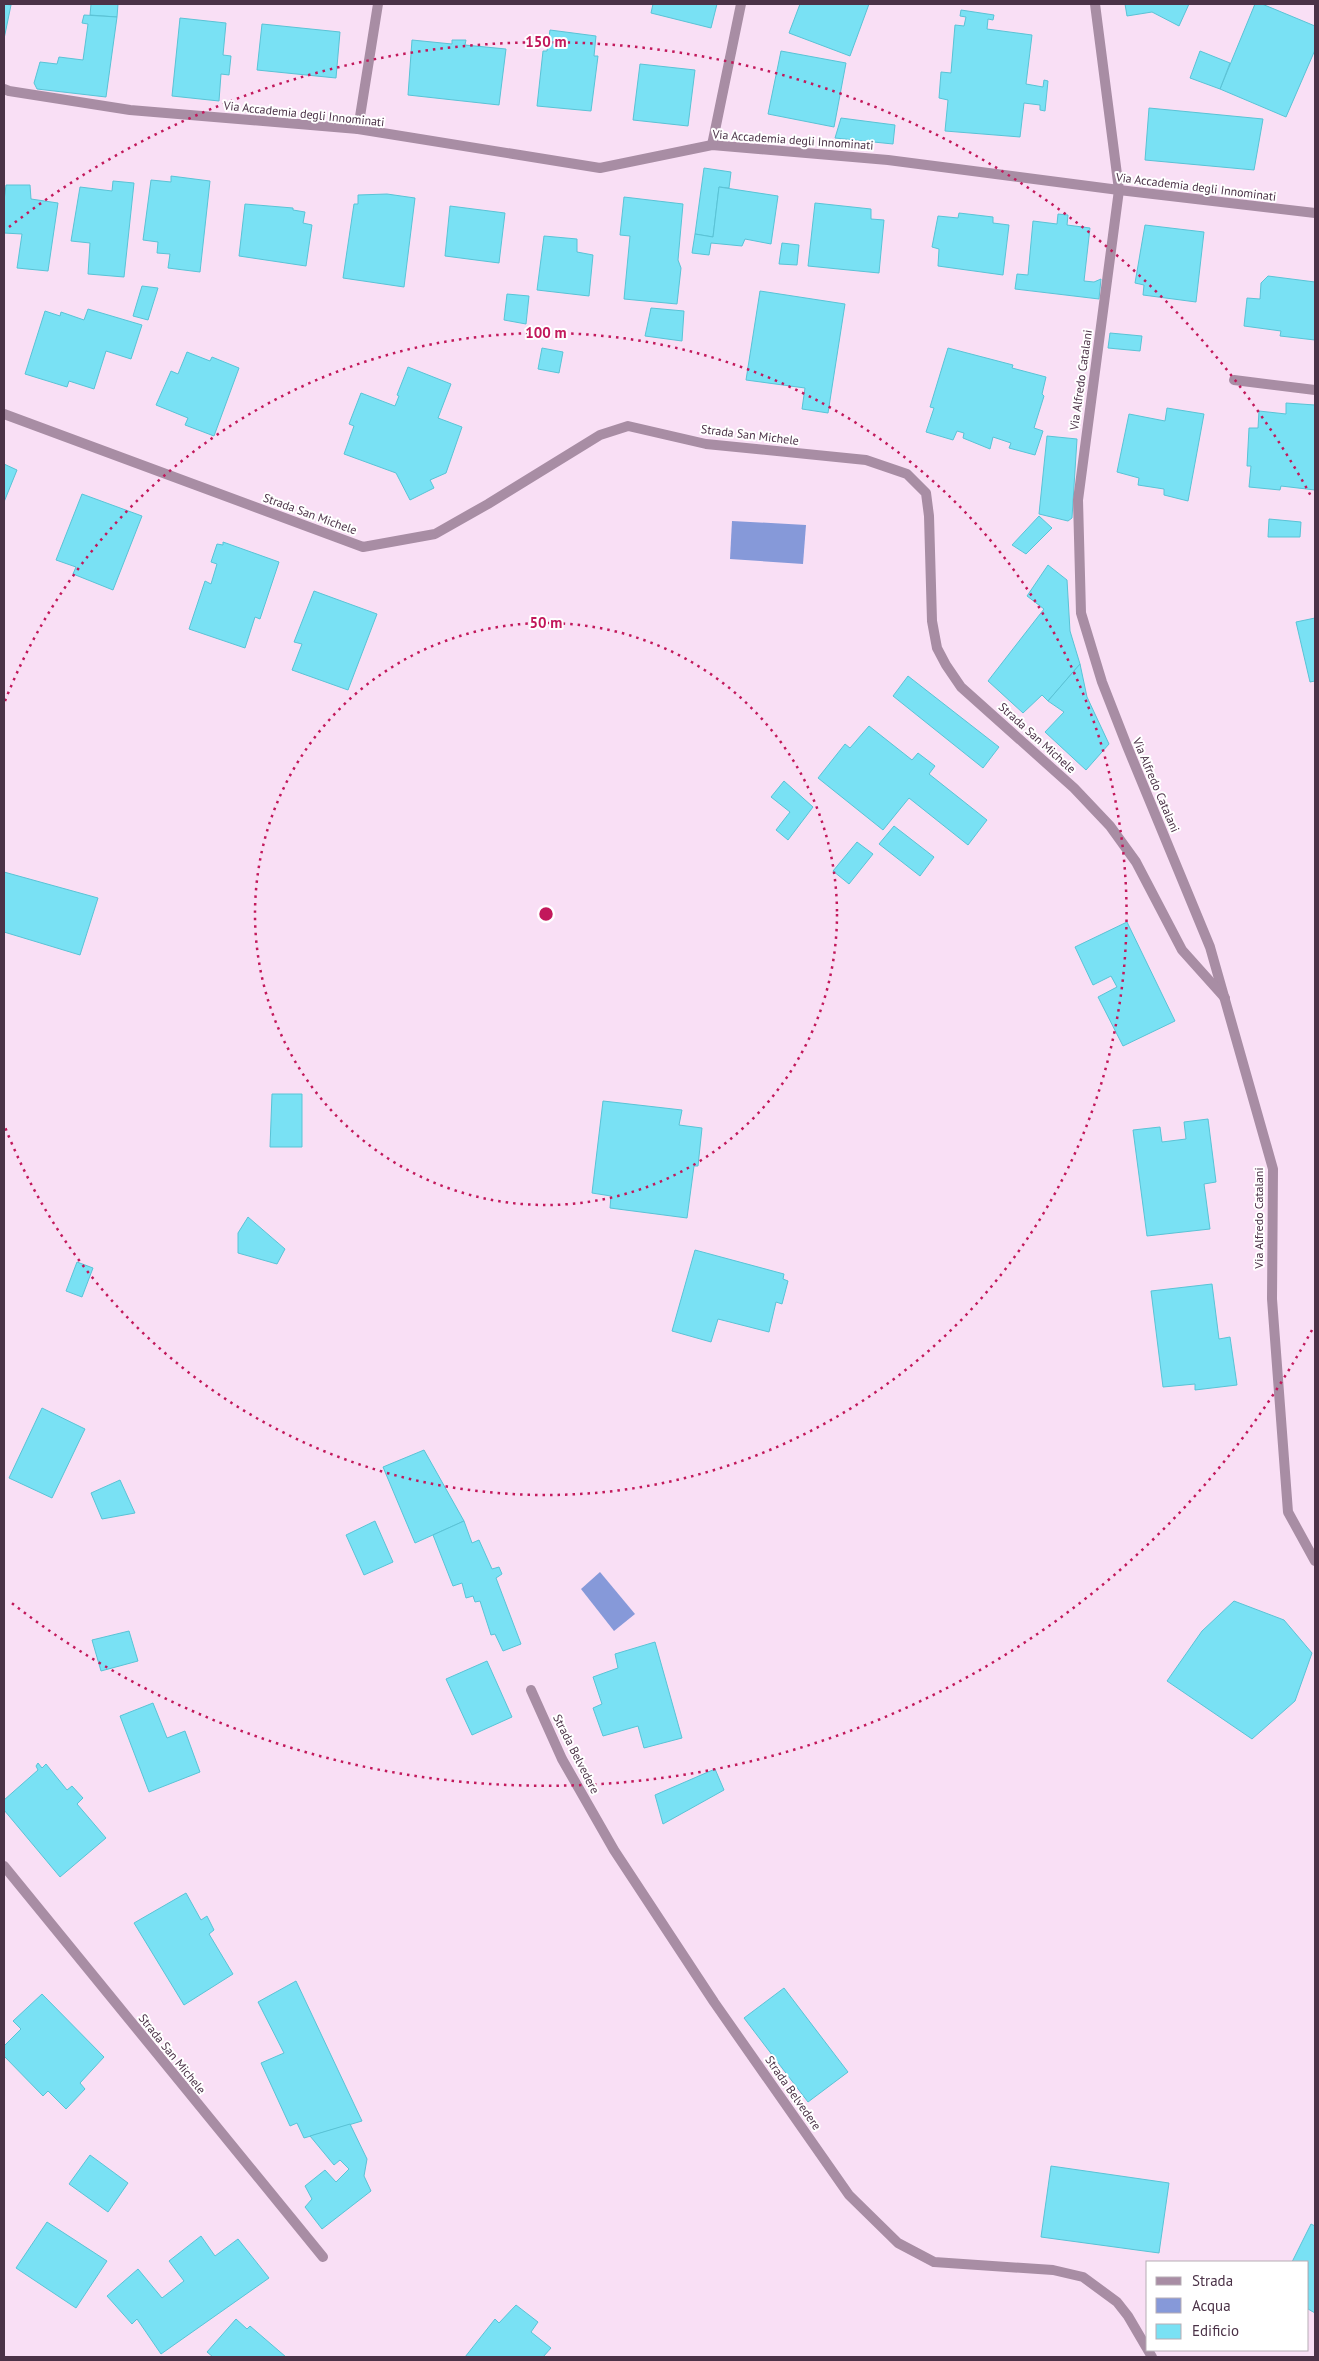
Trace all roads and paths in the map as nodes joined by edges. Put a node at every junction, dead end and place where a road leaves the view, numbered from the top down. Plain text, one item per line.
1 (378, 4) edge
2 (742, 4) edge
3 (1095, 4) edge
4 (4, 88) edge
5 (358, 129) junction
6 (712, 145) junction
7 (1119, 190) junction
8 (1315, 213) edge
9 (1234, 380) dead end
10 (1315, 390) edge
11 (4, 414) edge
12 (1225, 998) junction
13 (1315, 1561) edge
14 (530, 1690) dead end
15 (4, 1866) edge
16 (323, 2258) dead end
17 (1146, 2347) edge

1 - 5 street
2 - 6 street
3 - 7 street, Via Alfredo Catalani
4 - 5 street, Via Accademia degli Innominati
5 - 6 street, Via Accademia degli Innominati
6 - 7 street, Via Accademia degli Innominati
7 - 8 street, Via Accademia degli Innominati
7 - 12 street, Via Alfredo Catalani
9 - 10 street
11 - 12 street, Strada San Michele
12 - 13 street, Via Alfredo Catalani
14 - 17 street, Strada Belvedere
15 - 16 street, Strada San Michele

